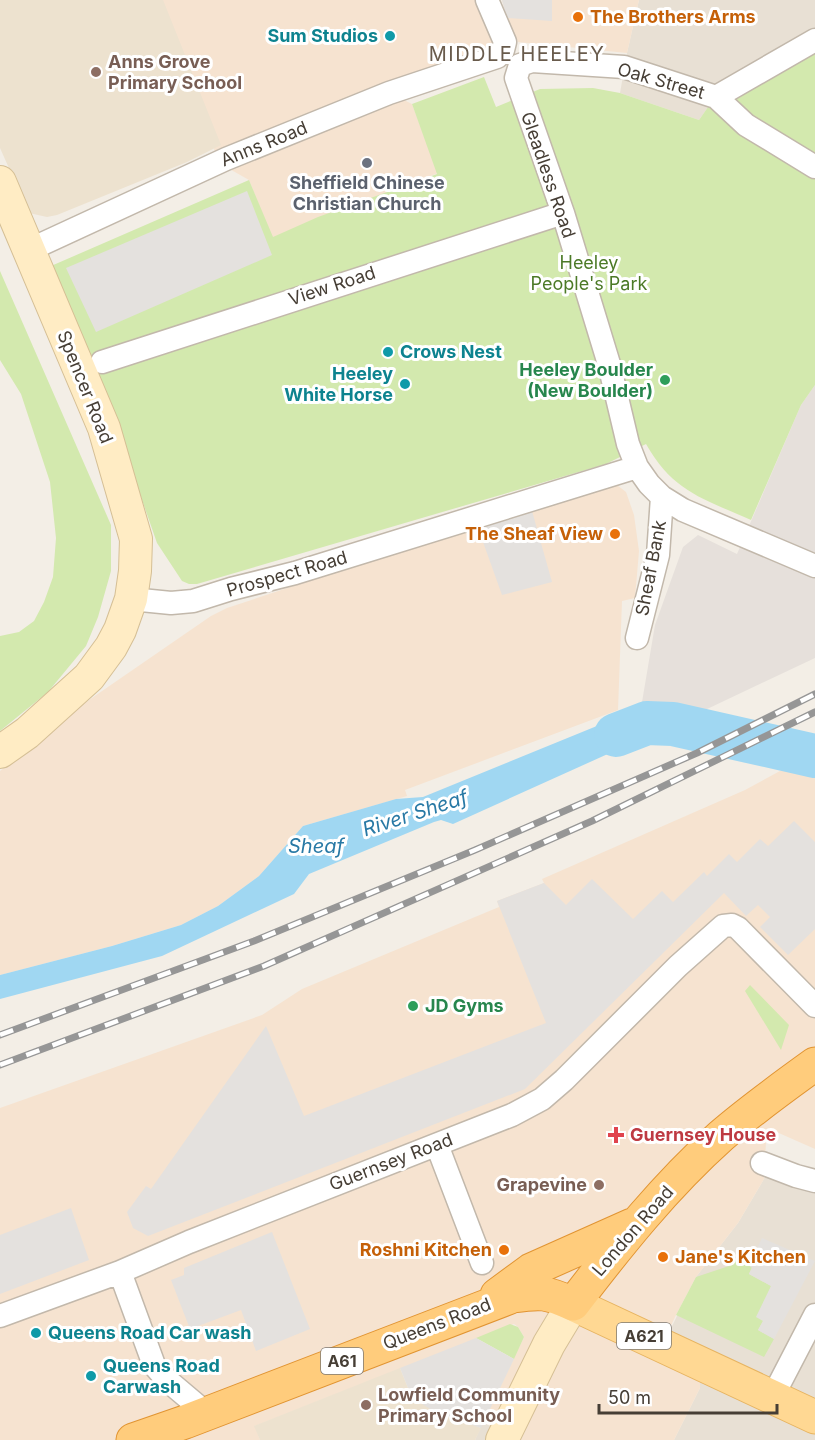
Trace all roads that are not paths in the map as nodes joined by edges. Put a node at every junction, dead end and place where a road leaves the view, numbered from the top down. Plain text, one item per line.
1 (487, 0) edge
2 (815, 40) edge
3 (520, 65) joint
4 (716, 97) junction
5 (815, 166) edge
6 (0, 182) edge
7 (563, 213) junction
8 (29, 250) junction
9 (102, 362) dead end
10 (637, 467) junction
11 (662, 497) junction
12 (815, 566) edge
13 (131, 599) junction
14 (637, 638) dead end
15 (0, 752) edge
16 (815, 1006) edge
17 (815, 1064) edge
18 (437, 1145) junction
19 (762, 1162) dead end
20 (815, 1181) edge
21 (638, 1222) junction
22 (482, 1263) dead end
23 (120, 1272) junction
24 (573, 1304) junction
25 (478, 1308) junction
26 (815, 1315) edge
27 (0, 1316) edge
28 (773, 1396) junction
29 (206, 1413) junction
30 (815, 1417) edge
31 (133, 1440) edge
32 (502, 1440) edge

1 - 8 street, Anns Road
2 - 4 street
3 - 4 street, Oak Street
3 - 7 street, Gleadless Road
4 - 5 street, Oak Street
6 - 8 main road, Spencer Road
7 - 9 street, View Road
7 - 10 street, Gleadless Road
8 - 13 main road, Spencer Road
10 - 11 street, Gleadless Road
10 - 13 street, Prospect Road
11 - 12 street, Gleadless Road
11 - 14 street, Sheaf Bank
13 - 15 main road
16 - 18 street, Guernsey Road
17 - 21 highway, London Road / A61
18 - 22 street
18 - 23 street, Guernsey Road
19 - 20 street
21 - 24 highway, London Road / A61
21 - 25 highway, A61
23 - 27 street, Guernsey Road
23 - 29 street
24 - 25 highway, Queens Road / A61
24 - 28 main road, A621
24 - 32 main road, London Road
25 - 29 highway, Queens Road / A61
26 - 28 street
28 - 30 main road, A621
29 - 31 highway, Queens Road / A61

